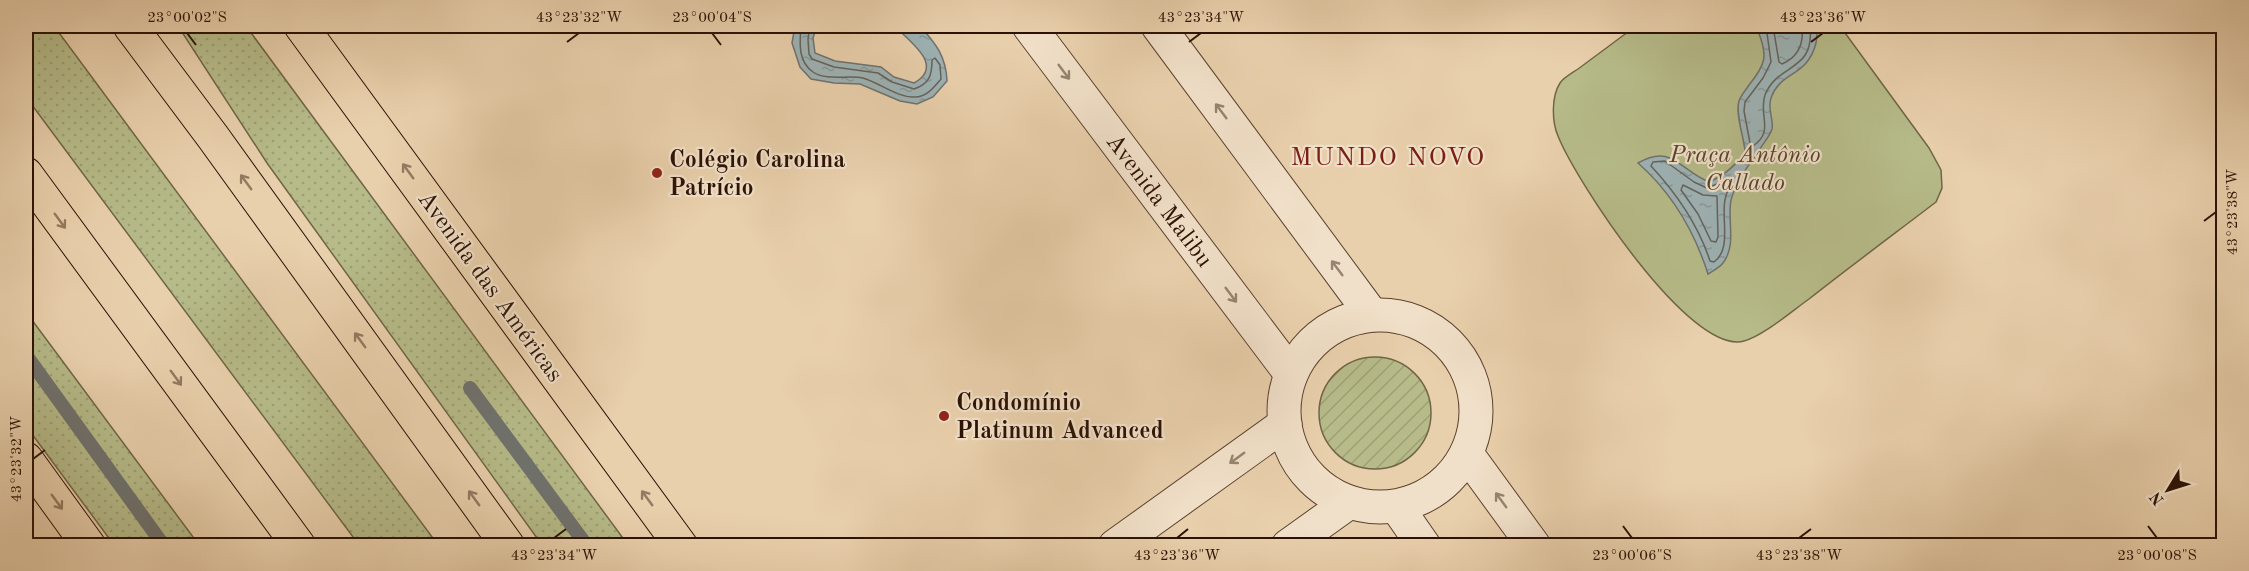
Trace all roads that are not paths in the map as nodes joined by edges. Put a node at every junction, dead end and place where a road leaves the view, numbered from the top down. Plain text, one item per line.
1 (130, 26) edge
2 (301, 26) edge
3 (1029, 26) edge
4 (1158, 26) edge
5 (26, 174) edge
6 (1372, 315) junction
7 (1291, 374) junction
8 (1285, 424) junction
9 (1467, 454) junction
10 (26, 459) edge
11 (1348, 502) junction
12 (1397, 507) junction
13 (89, 546) edge
14 (299, 546) edge
15 (508, 546) edge
16 (681, 546) edge
17 (1115, 546) edge
18 (1288, 546) edge
19 (1424, 546) edge
20 (1534, 546) edge

15 -> 1 main road
16 -> 2 main road, Avenida das Américas
3 -> 7 street, Avenida Malibu
6 -> 4 street
5 -> 14 main road
6 - 7 street
6 - 9 street
7 - 8 street
8 - 11 street
8 -> 17 street
9 - 12 street
20 -> 9 street
10 -> 13 main road
11 - 12 street
11 - 18 street
12 - 19 street

